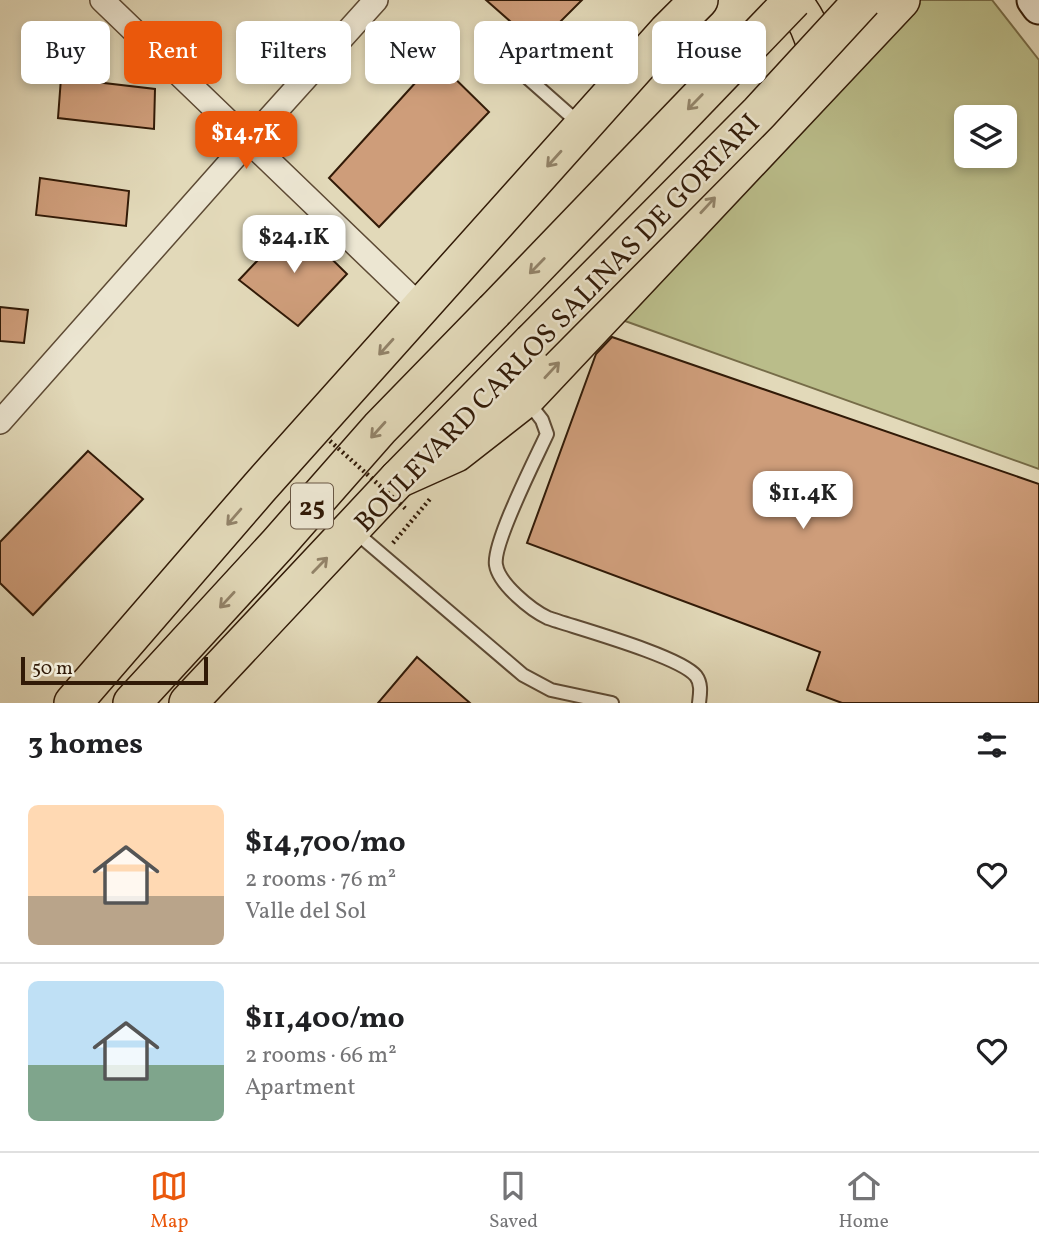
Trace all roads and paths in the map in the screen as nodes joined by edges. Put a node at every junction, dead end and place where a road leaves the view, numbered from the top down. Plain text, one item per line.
1 (102, 0) edge
2 (376, 0) edge
3 (699, 0) edge
4 (1034, 0) edge
5 (890, 1) edge
6 (801, 4) edge
7 (1039, 7) edge
8 (534, 84) edge
9 (822, 84) junction
10 (583, 127) junction
11 (248, 142) junction
12 (421, 307) junction
13 (525, 398) junction
14 (0, 422) edge
15 (330, 441) dead end
16 (438, 490) dead end
17 (402, 494) junction
18 (353, 530) junction
19 (381, 556) junction
20 (74, 703) edge
21 (132, 703) edge
22 (188, 703) edge
23 (612, 703) edge
24 (699, 703) edge

1 - 11 street
2 - 11 street
3 - 10 main road
4 - 7 main road
5 - 9 main road
5 - 17 main road, BOULEVARD CARLOS SALINAS DE GORTARI / 25, bridge
6 - 9 main road
6 -> 21 main road, BOULEVARD CARLOS SALINAS DE GORTARI / 25, bridge
8 - 10 lane
13 -> 9 main road
10 -> 12 main road
11 - 12 street
11 - 14 street
12 -> 20 main road
13 - 17 main road
13 - 24 lane
15 - 17 path, bridge
16 - 19 path
17 - 18 main road, BOULEVARD CARLOS SALINAS DE GORTARI / 25
18 - 19 lane
22 -> 18 main road, BOULEVARD CARLOS SALINAS DE GORTARI / 25
19 - 23 lane

